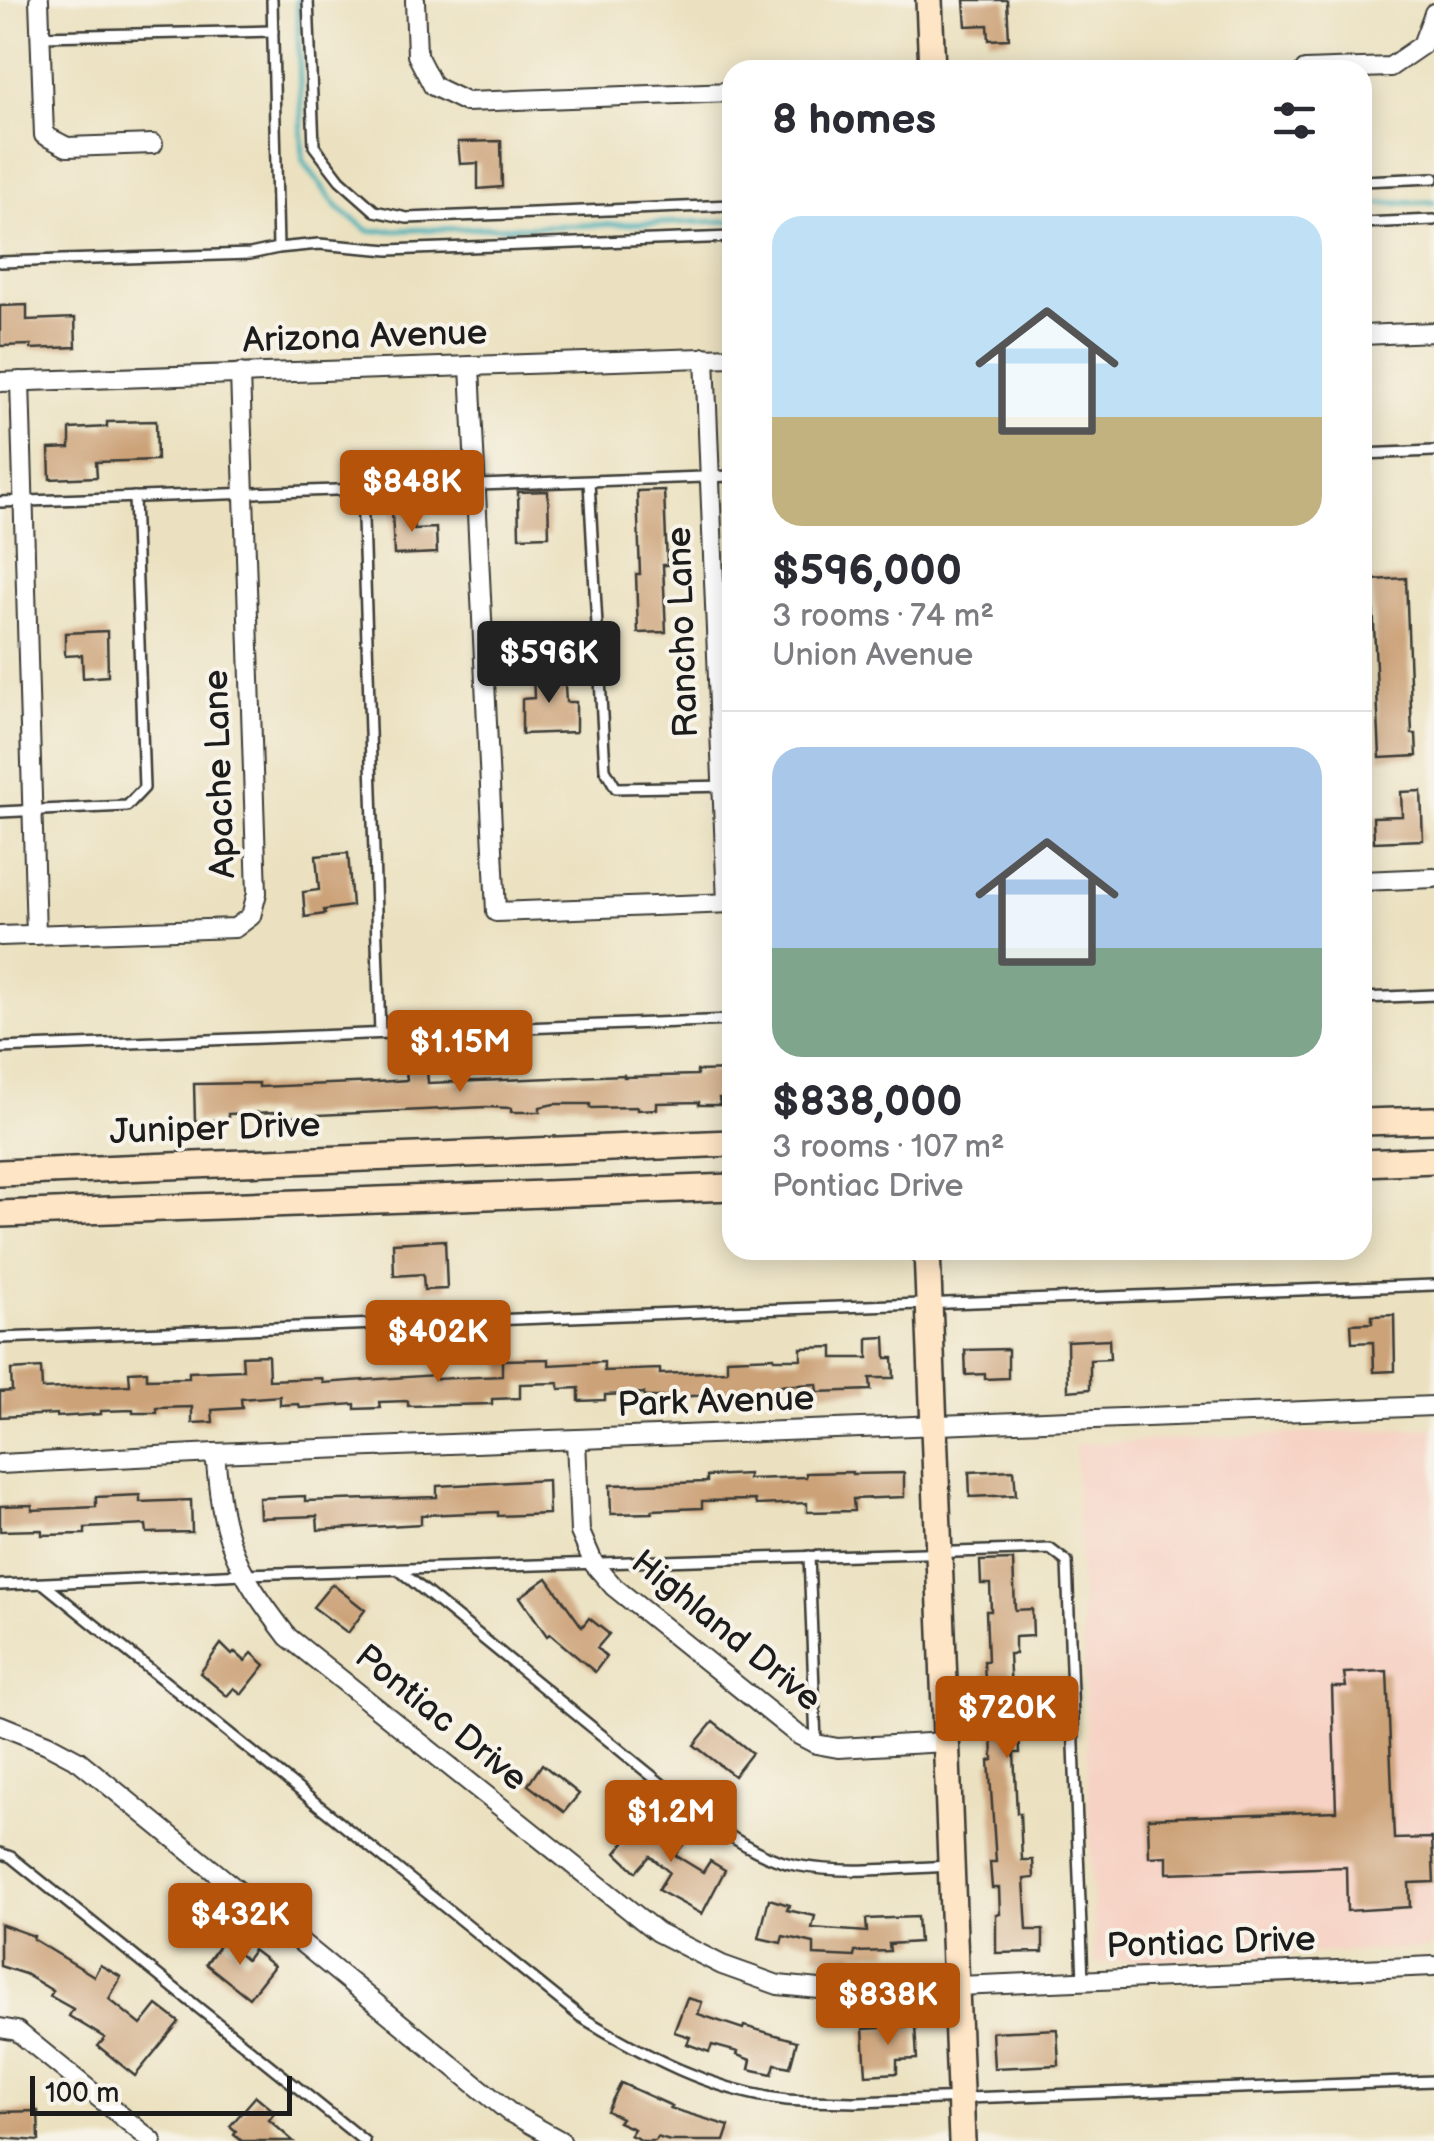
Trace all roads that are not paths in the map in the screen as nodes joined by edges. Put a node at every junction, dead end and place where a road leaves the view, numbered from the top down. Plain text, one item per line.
1 (39, 0) edge
2 (272, 0) edge
3 (308, 0) edge
4 (415, 0) edge
5 (929, 0) edge
6 (1434, 13) edge
7 (273, 31) junction
8 (40, 36) junction
9 (932, 60) edge
10 (1372, 67) edge
11 (722, 92) edge
12 (153, 144) dead end
13 (1434, 178) edge
14 (1372, 181) edge
15 (722, 205) edge
16 (1434, 220) edge
17 (1372, 223) edge
18 (722, 237) edge
19 (278, 248) junction
20 (0, 262) edge
21 (1434, 332) edge
22 (1372, 335) edge
23 (722, 357) edge
24 (705, 358) junction
25 (470, 366) junction
26 (240, 374) junction
27 (20, 381) junction
28 (0, 382) edge
29 (1434, 451) edge
30 (1372, 454) edge
31 (722, 476) edge
32 (710, 477) junction
33 (590, 482) junction
34 (476, 486) junction
35 (362, 490) junction
36 (244, 494) junction
37 (134, 497) junction
38 (23, 501) junction
39 (0, 502) edge
40 (722, 695) edge
41 (722, 786) edge
42 (32, 811) junction
43 (0, 812) edge
44 (1434, 878) edge
45 (1372, 881) edge
46 (722, 903) edge
47 (36, 935) junction
48 (0, 936) edge
49 (1434, 995) edge
50 (1372, 998) edge
51 (722, 1020) edge
52 (380, 1033) junction
53 (0, 1048) edge
54 (1434, 1120) edge
55 (1372, 1122) edge
56 (722, 1143) edge
57 (403, 1156) junction
58 (1434, 1160) edge
59 (1372, 1163) edge
60 (0, 1172) edge
61 (722, 1188) edge
62 (404, 1200) junction
63 (0, 1214) edge
64 (927, 1260) edge
65 (1434, 1285) edge
66 (929, 1304) junction
67 (0, 1338) edge
68 (1434, 1406) edge
69 (934, 1426) junction
70 (576, 1440) junction
71 (215, 1453) junction
72 (0, 1464) edge
73 (939, 1552) junction
74 (809, 1556) junction
75 (594, 1564) junction
76 (398, 1570) junction
77 (245, 1574) junction
78 (44, 1584) junction
79 (0, 1586) edge
80 (0, 1725) edge
81 (946, 1742) junction
82 (816, 1744) junction
83 (0, 1853) edge
84 (952, 1866) junction
85 (1434, 1966) edge
86 (1082, 1980) junction
87 (957, 1986) junction
88 (0, 2028) edge
89 (1434, 2081) edge
90 (960, 2098) junction
91 (152, 2141) edge
92 (364, 2141) edge
93 (561, 2141) edge
94 (962, 2141) edge

1 - 8 street
2 - 7 lane
3 - 15 lane
4 - 11 street
5 - 9 street
6 - 10 street
7 - 8 lane
7 - 19 lane
8 - 12 street
13 - 14 lane
16 - 17 lane
18 - 19 lane
19 - 20 lane
21 - 22 street
23 - 24 street, Arizona Avenue
24 - 25 street, Arizona Avenue
24 - 32 street, Rancho Lane
25 - 26 street, Arizona Avenue
25 - 34 street
26 - 27 street, Arizona Avenue
26 - 36 street, Apache Lane
27 - 28 street, Arizona Avenue
27 - 38 street
29 - 30 lane
31 - 32 lane
32 - 33 lane
32 - 40 street, Rancho Lane
33 - 34 lane
33 - 41 lane
34 - 35 lane
34 - 46 street
35 - 36 lane
35 - 52 lane
36 - 37 lane
36 - 47 street, Apache Lane
37 - 38 lane
37 - 42 lane
38 - 39 lane
38 - 42 street
42 - 43 lane
42 - 47 street
44 - 45 street
47 - 48 street, Apache Lane
49 - 50 lane
51 - 52 lane
52 - 53 lane
54 - 55 street
56 - 57 street, Juniper Drive
57 - 60 street, Juniper Drive
57 - 62 street
58 - 59 street
61 - 62 street
62 - 63 street
64 - 66 street
65 - 66 lane
66 - 67 lane
66 - 69 street
68 - 69 street, Park Avenue
69 - 70 street, Park Avenue
69 - 73 street
70 - 71 street, Park Avenue
70 - 75 street, Highland Drive
71 - 72 street, Park Avenue
71 - 77 street, Pontiac Drive
73 - 74 lane
73 - 81 street
73 - 86 lane
74 - 75 lane
74 - 82 lane
75 - 76 lane
75 - 82 street, Highland Drive
76 - 77 lane
76 - 84 lane
77 - 78 lane
77 - 87 street, Pontiac Drive
78 - 79 lane
78 - 90 lane
80 - 93 street
81 - 82 street, Highland Drive
81 - 84 street
83 - 92 lane
84 - 87 street
85 - 86 street, Pontiac Drive
86 - 87 street, Pontiac Drive
87 - 90 street
88 - 91 street
89 - 90 lane
90 - 94 street

